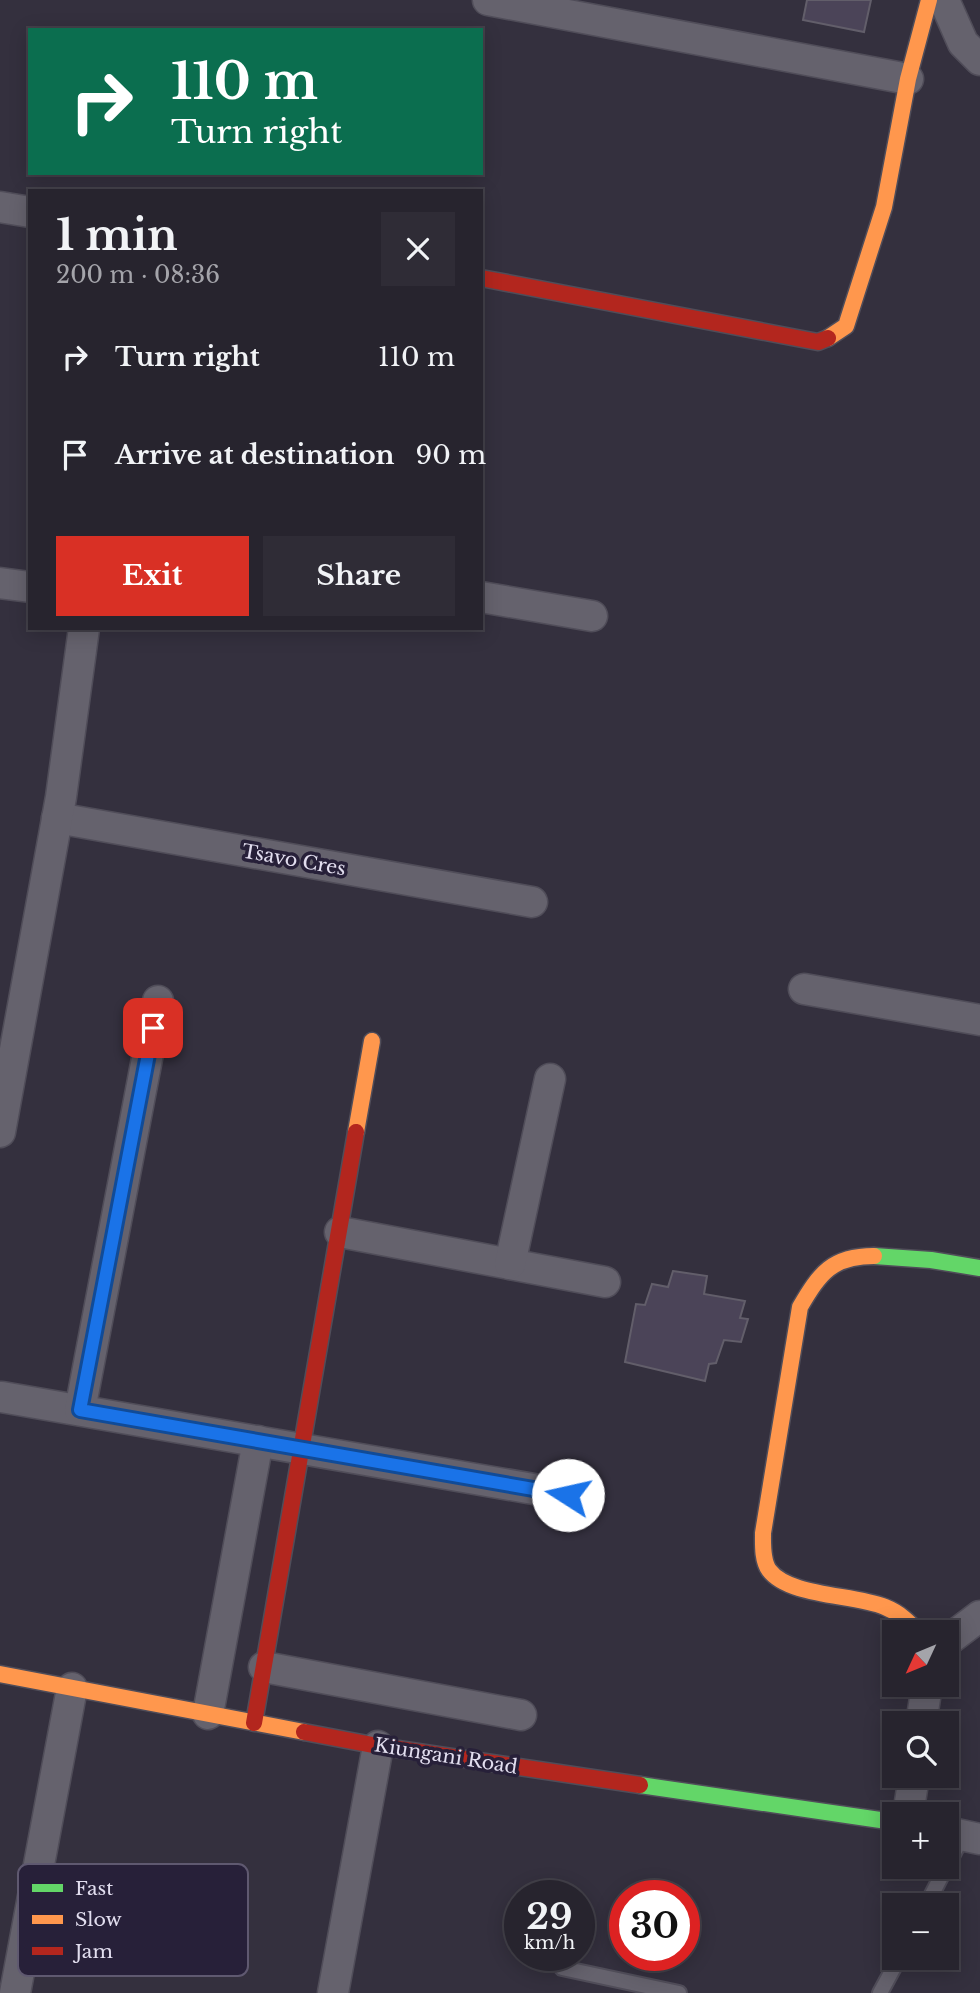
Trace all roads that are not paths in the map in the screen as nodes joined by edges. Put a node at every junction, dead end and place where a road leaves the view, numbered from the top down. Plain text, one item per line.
1 (488, 0) edge
2 (929, 0) edge
3 (944, 0) edge
4 (980, 60) edge
5 (908, 79) junction
6 (0, 207) edge
7 (28, 212) edge
8 (483, 278) edge
9 (0, 583) edge
10 (28, 587) edge
11 (483, 597) edge
12 (592, 615) dead end
13 (84, 630) edge
14 (57, 818) junction
15 (532, 902) dead end
16 (804, 989) dead end
17 (158, 1001) dead end
18 (980, 1020) edge
19 (372, 1041) dead end
20 (550, 1079) dead end
21 (0, 1132) edge
22 (340, 1232) junction
23 (510, 1264) junction
24 (980, 1268) edge
25 (605, 1282) dead end
26 (2, 1397) dead end
27 (80, 1410) junction
28 (258, 1441) junction
29 (302, 1449) junction
30 (568, 1495) dead end
31 (980, 1616) edge
32 (908, 1620) edge
33 (959, 1632) edge
34 (264, 1667) junction
35 (0, 1674) edge
36 (72, 1688) junction
37 (208, 1713) junction
38 (521, 1715) dead end
39 (254, 1723) junction
40 (378, 1746) junction
41 (882, 1820) edge
42 (39, 1864) edge
43 (892, 1970) edge
44 (576, 1971) edge
45 (333, 1993) edge
46 (679, 1993) edge
47 (880, 1993) edge

1 - 5 street
2 - 5 street
3 - 4 street
5 - 8 street
6 - 7 street
9 - 10 street
11 - 12 street
13 - 14 street
14 - 15 street, Tsavo Cres
14 - 21 street
16 - 18 street
17 - 27 street
19 - 22 street
20 - 23 street
22 - 23 street
22 - 29 street
23 - 25 street
24 - 32 street
26 - 27 street
27 - 28 street
28 - 29 street
28 - 37 street
29 - 30 street
29 - 34 street
31 - 33 street
34 - 38 street
34 - 39 street
35 - 36 street, Kiungani Road
36 - 37 street, Kiungani Road
36 - 42 street
37 - 39 street, Kiungani Road
39 - 40 street, Kiungani Road
40 - 41 street, Kiungani Road
40 - 45 street
43 - 47 lane
44 - 46 lane

